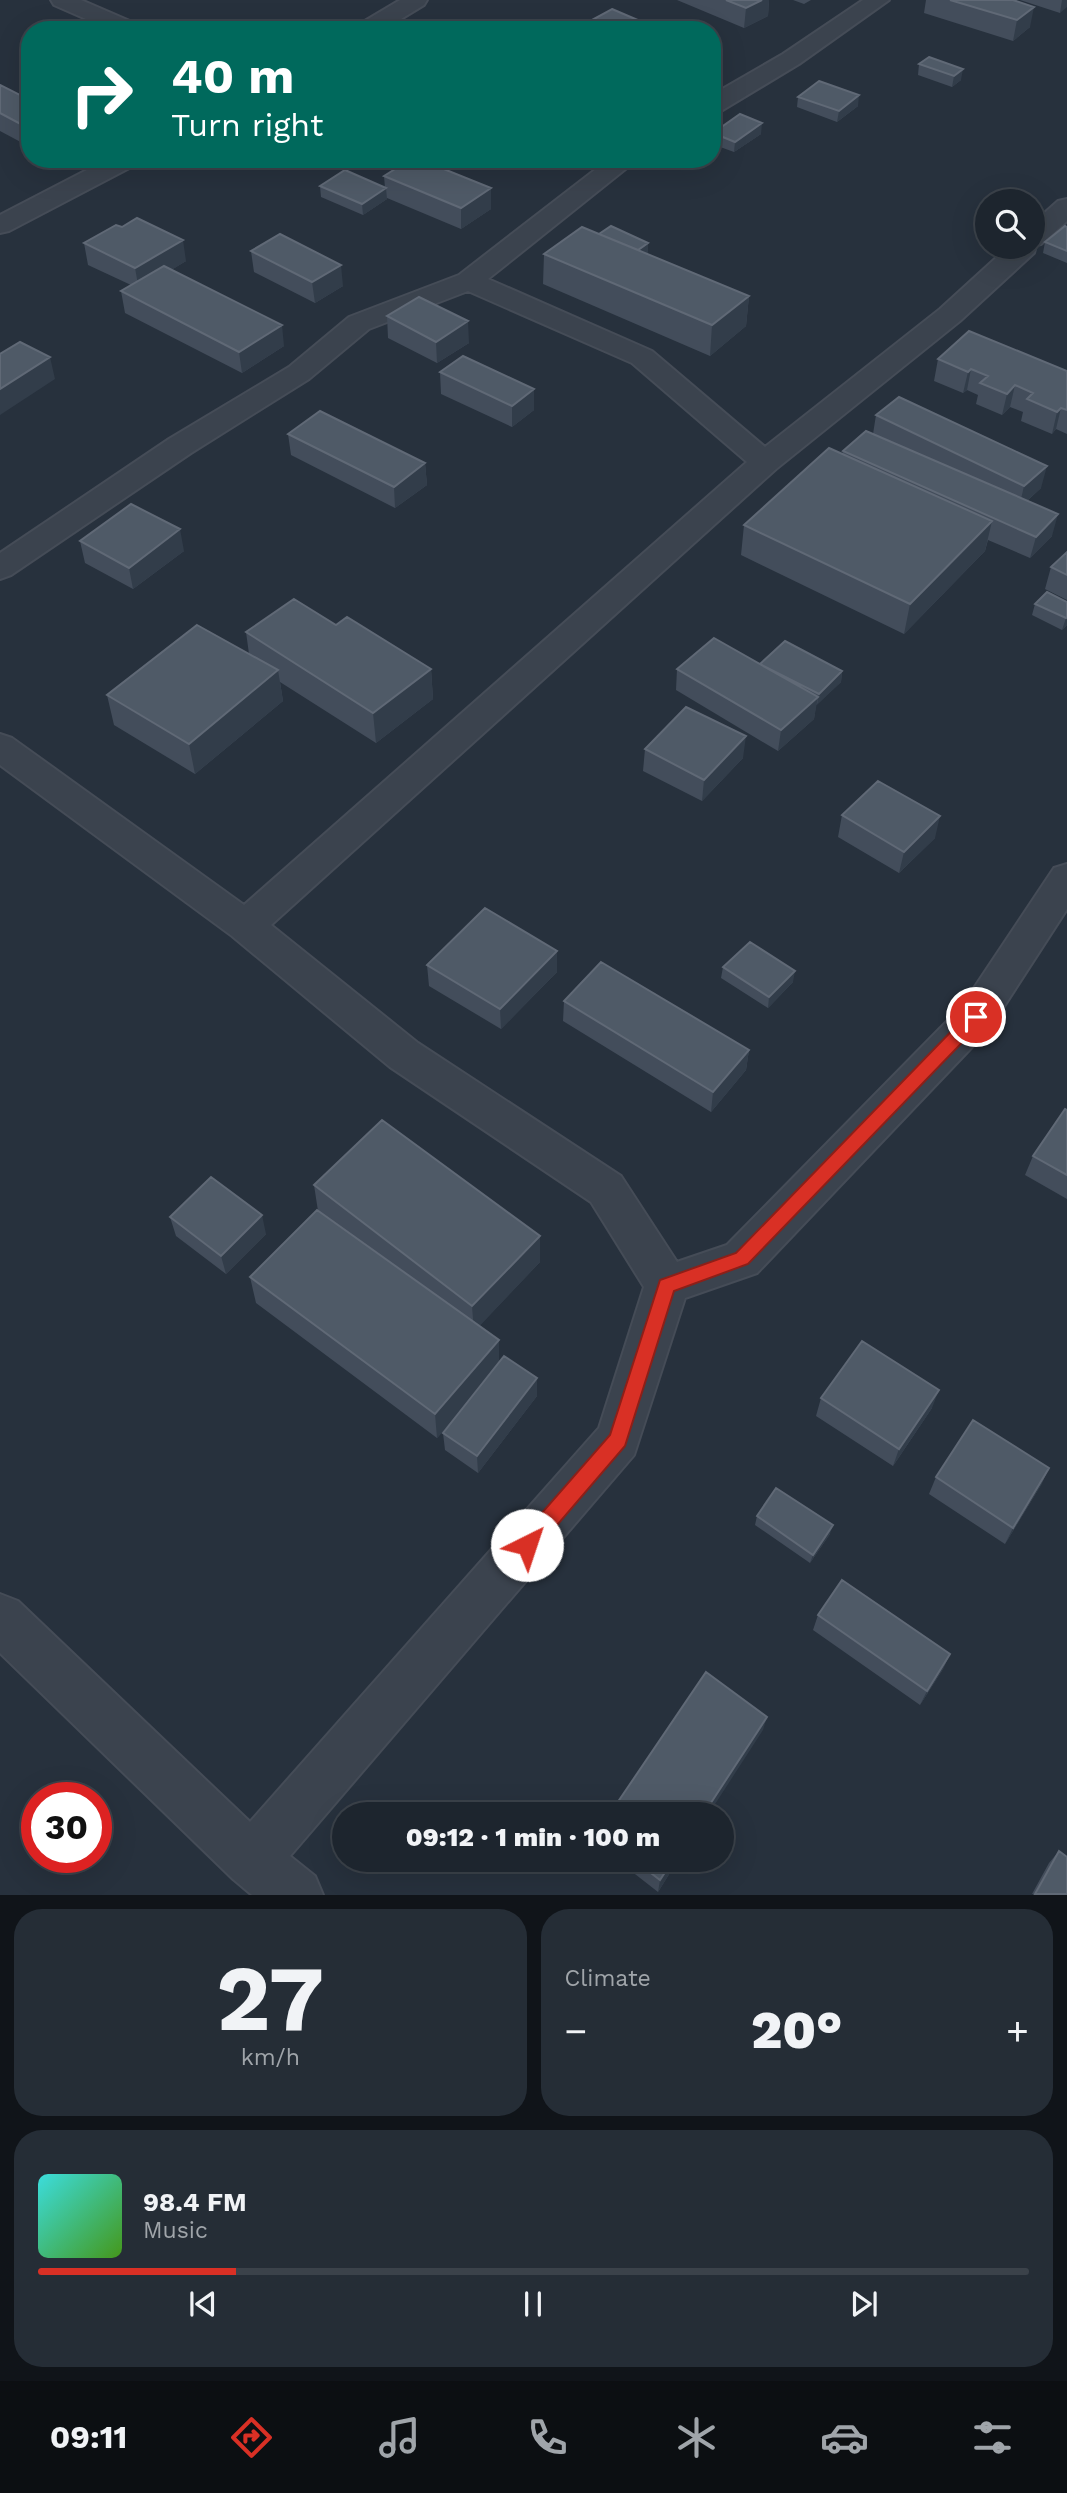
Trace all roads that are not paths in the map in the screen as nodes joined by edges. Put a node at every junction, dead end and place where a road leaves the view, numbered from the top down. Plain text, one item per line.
1 (62, 0) edge
2 (416, 0) edge
3 (878, 0) edge
4 (110, 21) edge
5 (381, 21) edge
6 (721, 101) edge
7 (111, 168) edge
8 (613, 168) edge
9 (1067, 206) edge
10 (0, 225) edge
11 (1045, 227) edge
12 (1011, 259) edge
13 (468, 281) junction
14 (765, 462) junction
15 (0, 568) edge
16 (0, 747) edge
17 (1067, 878) edge
18 (245, 926) junction
19 (667, 1285) junction
20 (0, 1619) edge
21 (252, 1860) junction
22 (296, 1895) edge

1 - 4 street
2 - 5 street
3 - 6 street
7 - 10 street
8 - 13 street
9 - 11 street
12 - 14 street
13 - 14 street
13 - 15 street
14 - 18 street
16 - 18 street
17 - 19 street
18 - 19 street
19 - 21 street
20 - 21 street
21 - 22 street

